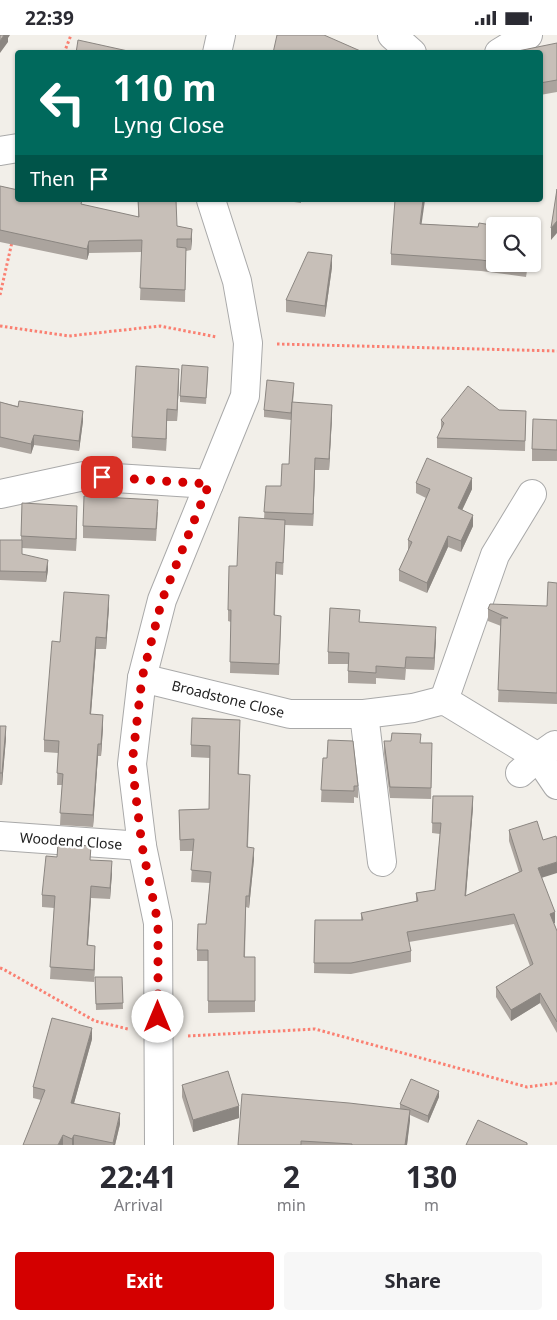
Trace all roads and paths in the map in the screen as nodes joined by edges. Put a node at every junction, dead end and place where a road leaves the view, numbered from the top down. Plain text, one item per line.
1 (71, 35) edge
2 (220, 35) edge
3 (392, 35) edge
4 (528, 35) edge
5 (65, 50) edge
6 (218, 50) edge
7 (409, 50) edge
8 (504, 50) edge
9 (15, 148) edge
10 (0, 151) edge
11 (212, 202) edge
12 (13, 238) edge
13 (0, 295) edge
14 (0, 326) edge
15 (248, 343) junction
16 (557, 351) edge
17 (209, 484) junction
18 (0, 494) edge
19 (532, 494) dead end
20 (142, 678) junction
21 (444, 700) junction
22 (364, 714) junction
23 (557, 785) edge
24 (0, 836) edge
25 (142, 846) junction
26 (382, 864) dead end
27 (0, 969) edge
28 (169, 1036) junction
29 (557, 1083) edge
30 (159, 1145) edge

1 - 5 path
2 - 6 street
3 - 7 street
4 - 8 street
9 - 10 street
11 - 15 street
12 - 13 path
14 - 15 path
15 - 16 path
15 - 17 street
17 - 18 street
17 - 20 street
19 - 21 street
20 - 22 street, Broadstone Close
20 - 25 street
21 - 22 street, Broadstone Close
21 - 23 street
22 - 26 street
24 - 25 street, Woodend Close
25 - 28 street
27 - 28 path
28 - 29 path
28 - 30 street

